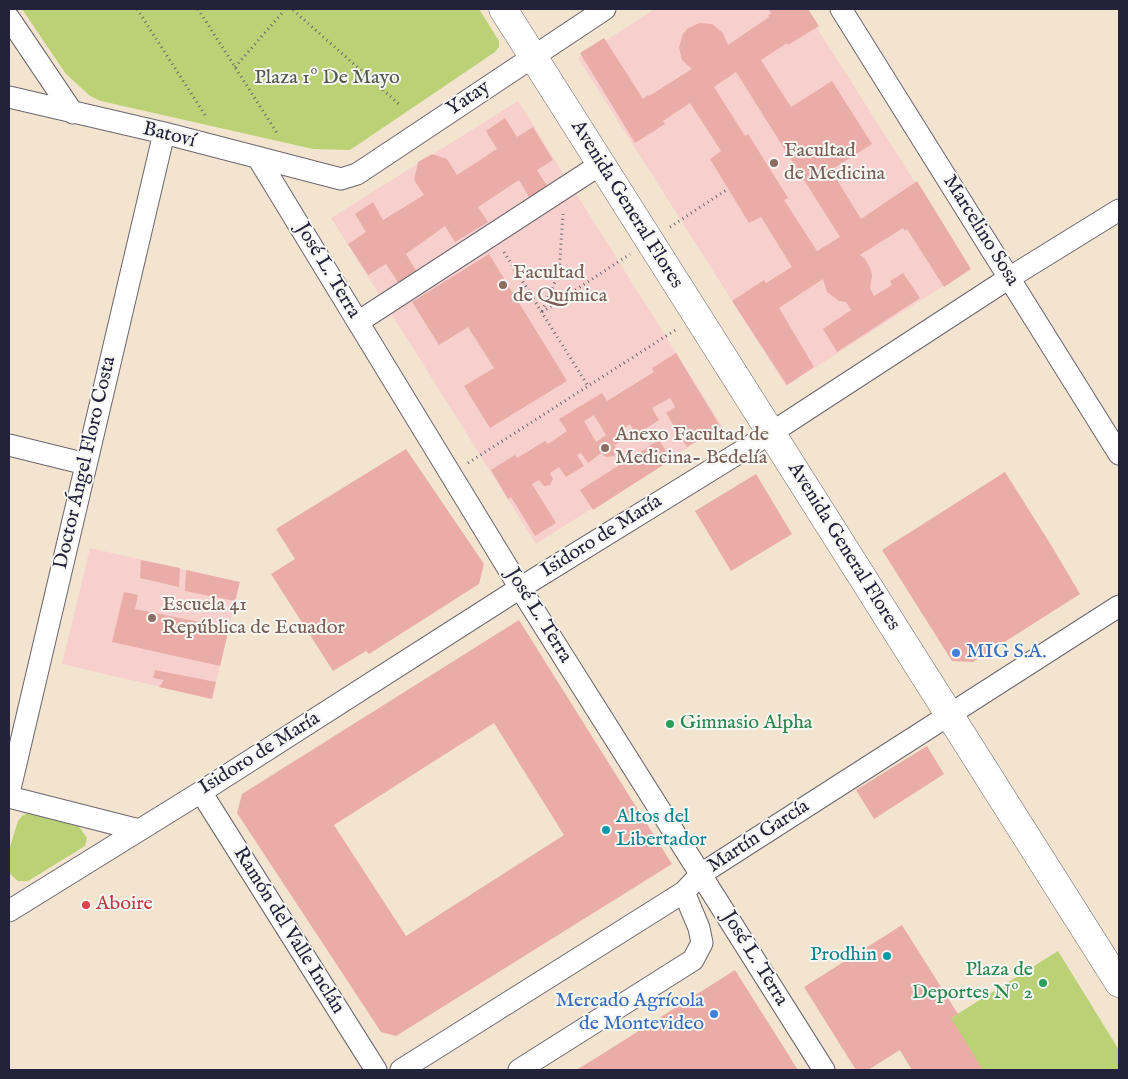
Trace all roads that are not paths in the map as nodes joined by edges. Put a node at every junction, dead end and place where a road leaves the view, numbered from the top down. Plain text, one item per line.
1 (502, 9) edge
2 (605, 9) edge
3 (841, 9) edge
4 (9, 18) edge
5 (533, 57) junction
6 (9, 97) edge
7 (73, 113) junction
8 (164, 134) junction
9 (258, 158) junction
10 (600, 164) junction
11 (329, 177) joint
12 (1119, 210) edge
13 (1009, 278) junction
14 (358, 322) junction
15 (771, 433) junction
16 (9, 445) edge
17 (1119, 454) edge
18 (86, 464) junction
19 (520, 588) junction
20 (1119, 606) edge
21 (948, 715) junction
22 (200, 792) junction
23 (9, 793) edge
24 (9, 797) edge
25 (139, 830) junction
26 (702, 874) junction
27 (684, 892) junction
28 (9, 912) edge
29 (1119, 984) edge
30 (410, 1068) edge
31 (376, 1070) edge
32 (519, 1070) edge
33 (824, 1070) edge

1 - 5 main road, Avenida General Flores
2 - 5 street, Yatay
3 - 13 street, Marcelino Sosa
4 - 7 street
5 - 10 main road, Avenida General Flores
5 - 11 street, Yatay
6 - 7 street, Batoví
7 - 8 street, Batoví
8 - 9 street, Batoví
8 - 18 street, Doctor Ángel Floro Costa
9 - 11 street, Batoví
9 - 14 street, José L. Terra
10 - 14 street
10 - 15 main road, Avenida General Flores
12 - 13 street, Isidoro de María
13 - 15 street, Isidoro de María
13 - 17 street, Marcelino Sosa
14 - 19 street, José L. Terra
15 - 19 street, Isidoro de María
15 - 21 main road, Avenida General Flores
16 - 18 street
18 - 23 street, Doctor Ángel Floro Costa
19 - 22 street, Isidoro de María
19 - 26 street, José L. Terra
20 - 21 street, Martín García
21 - 26 street, Martín García
21 - 29 main road, Avenida General Flores
22 - 25 street, Isidoro de María
22 - 31 street, Ramón del Valle Inclán
24 - 25 street
25 - 28 street, Isidoro de María
26 - 27 street, Martín García
26 - 33 street, José L. Terra
27 - 30 street, Martín García
27 - 32 street

